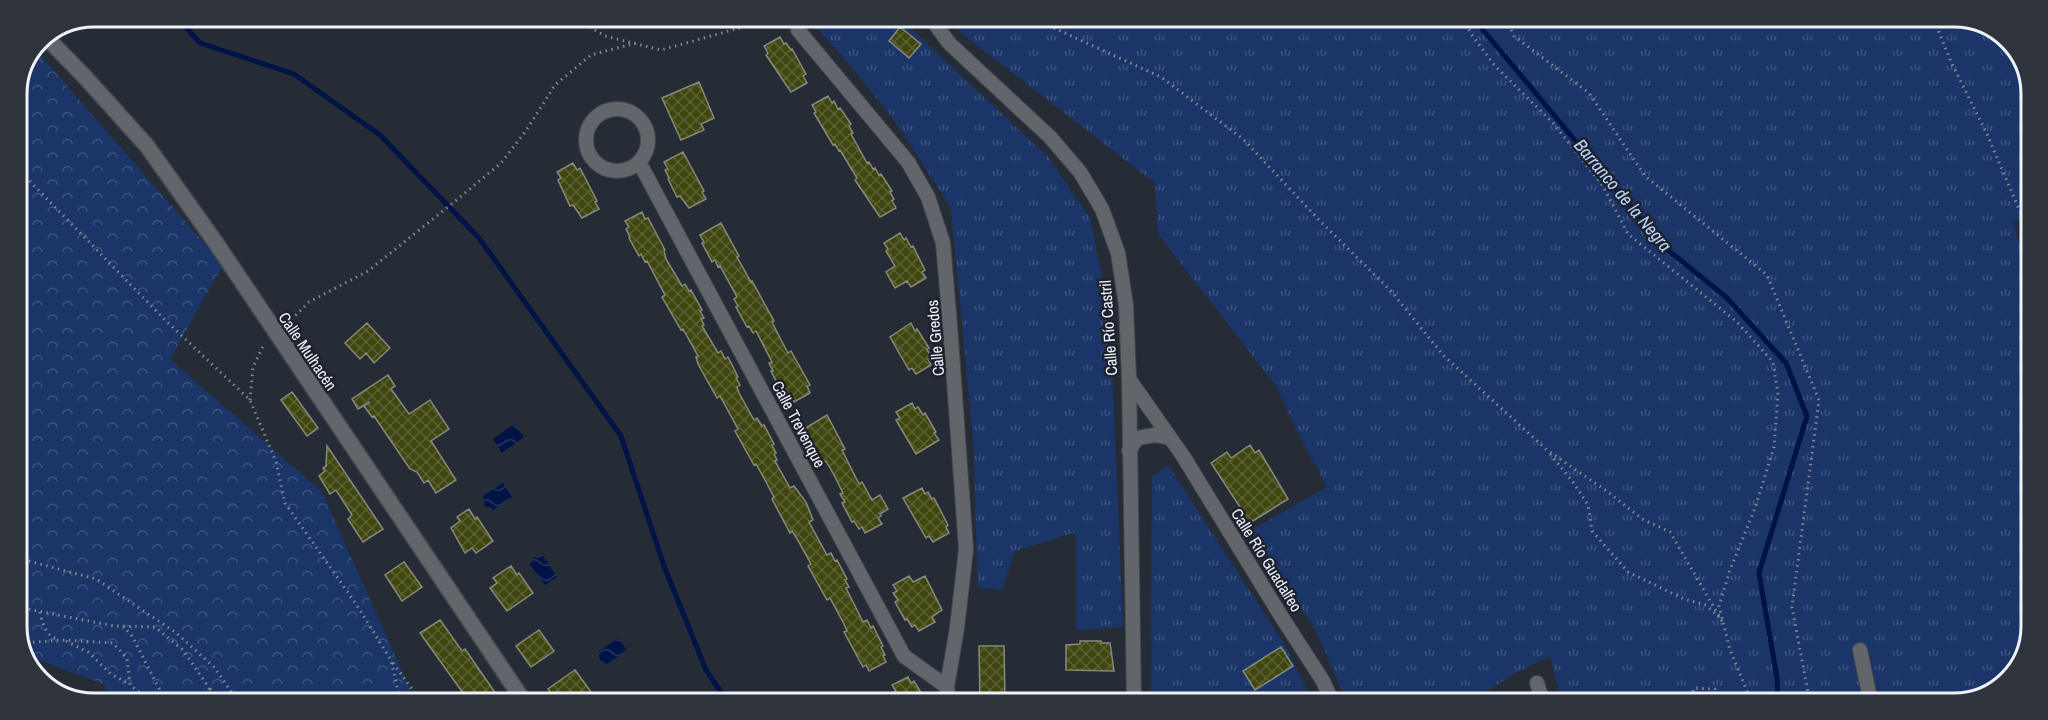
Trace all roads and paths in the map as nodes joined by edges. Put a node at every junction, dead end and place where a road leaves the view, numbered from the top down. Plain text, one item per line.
1 (590, 27) edge
2 (743, 27) edge
3 (798, 27) edge
4 (938, 27) edge
5 (1052, 27) edge
6 (1468, 27) edge
7 (1510, 27) edge
8 (1937, 27) edge
9 (52, 43) edge
10 (636, 44) junction
11 (639, 162) junction
12 (27, 178) edge
13 (2021, 214) edge
14 (276, 335) junction
15 (1129, 379) junction
16 (250, 400) junction
17 (1170, 438) junction
18 (1547, 450) junction
19 (1129, 451) junction
20 (27, 561) edge
21 (27, 609) edge
22 (40, 612) junction
23 (1722, 621) junction
24 (122, 626) junction
25 (62, 640) junction
26 (29, 642) edge
27 (1860, 650) dead end
28 (391, 660) junction
29 (1537, 683) dead end
30 (130, 685) junction
31 (207, 685) junction
32 (947, 687) junction
33 (140, 693) edge
34 (161, 693) edge
35 (211, 693) edge
36 (214, 693) edge
37 (232, 693) edge
38 (398, 693) edge
39 (415, 693) edge
40 (518, 693) edge
41 (948, 693) edge
42 (1134, 693) edge
43 (1328, 693) edge
44 (1540, 693) edge
45 (1692, 693) edge
46 (1715, 693) edge
47 (1748, 693) edge
48 (1808, 693) edge
49 (1869, 693) edge

1 - 10 path
2 - 10 path
3 - 32 street, Calle Gredos
4 - 15 street, Calle Río Castril
5 - 18 path
6 - 23 path
7 - 48 path
8 - 13 path
9 - 14 street, Calle Mulhacén
10 - 14 path
11 - 11 street
11 - 32 street, Calle Trevenque
12 - 16 path
14 - 16 path
14 - 40 street, Calle Mulhacén
15 - 17 street, Calle Río Guadalfeo
15 - 19 street, Calle Río Castril
16 - 28 path
17 - 19 street
17 - 43 street, Calle Río Guadalfeo
18 - 23 path
18 - 23 path
19 - 42 street, Calle Río Castril
20 - 37 path
21 - 22 path
22 - 24 path
22 - 25 path
23 - 47 path
24 - 31 path
24 - 34 path
25 - 26 path
25 - 30 path
25 - 30 path
27 - 49 street
28 - 38 path
28 - 39 path
29 - 44 street
30 - 33 path
31 - 35 path
31 - 36 path
32 - 41 street, Calle Gredos
45 - 46 path

